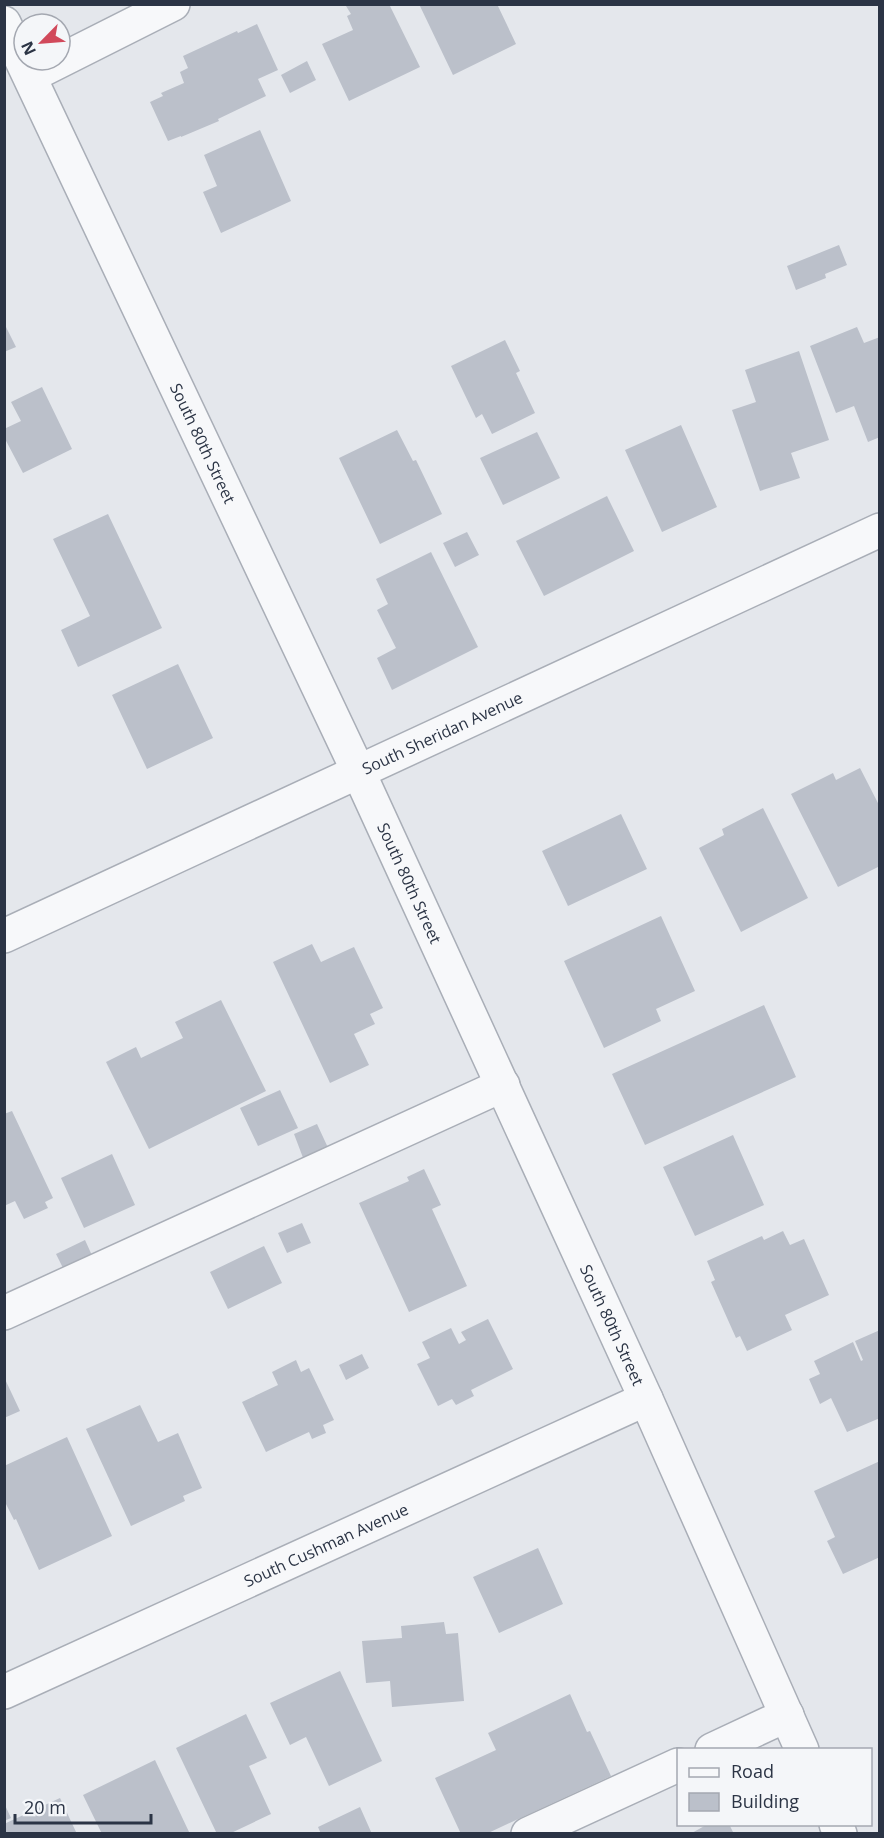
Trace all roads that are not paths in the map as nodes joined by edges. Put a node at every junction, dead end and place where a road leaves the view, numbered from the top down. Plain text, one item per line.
1 (173, 4) edge
2 (4, 23) edge
3 (30, 76) junction
4 (879, 530) edge
5 (359, 772) junction
6 (4, 936) edge
7 (503, 1085) junction
8 (4, 1313) edge
9 (646, 1399) junction
10 (4, 1692) edge
11 (787, 1715) junction
12 (714, 1748) edge
13 (802, 1748) edge
14 (677, 1765) edge
15 (528, 1833) edge

1 - 3 street
2 - 3 street, South 80th Street
3 - 5 street, South 80th Street
4 - 5 street, South Sheridan Avenue
5 - 6 street, South Sheridan Avenue
5 - 7 street, South 80th Street
7 - 8 street
7 - 9 street, South 80th Street
9 - 10 street, South Cushman Avenue
9 - 11 street, South 80th Street
11 - 12 street
11 - 13 street, South 80th Street
14 - 15 street

